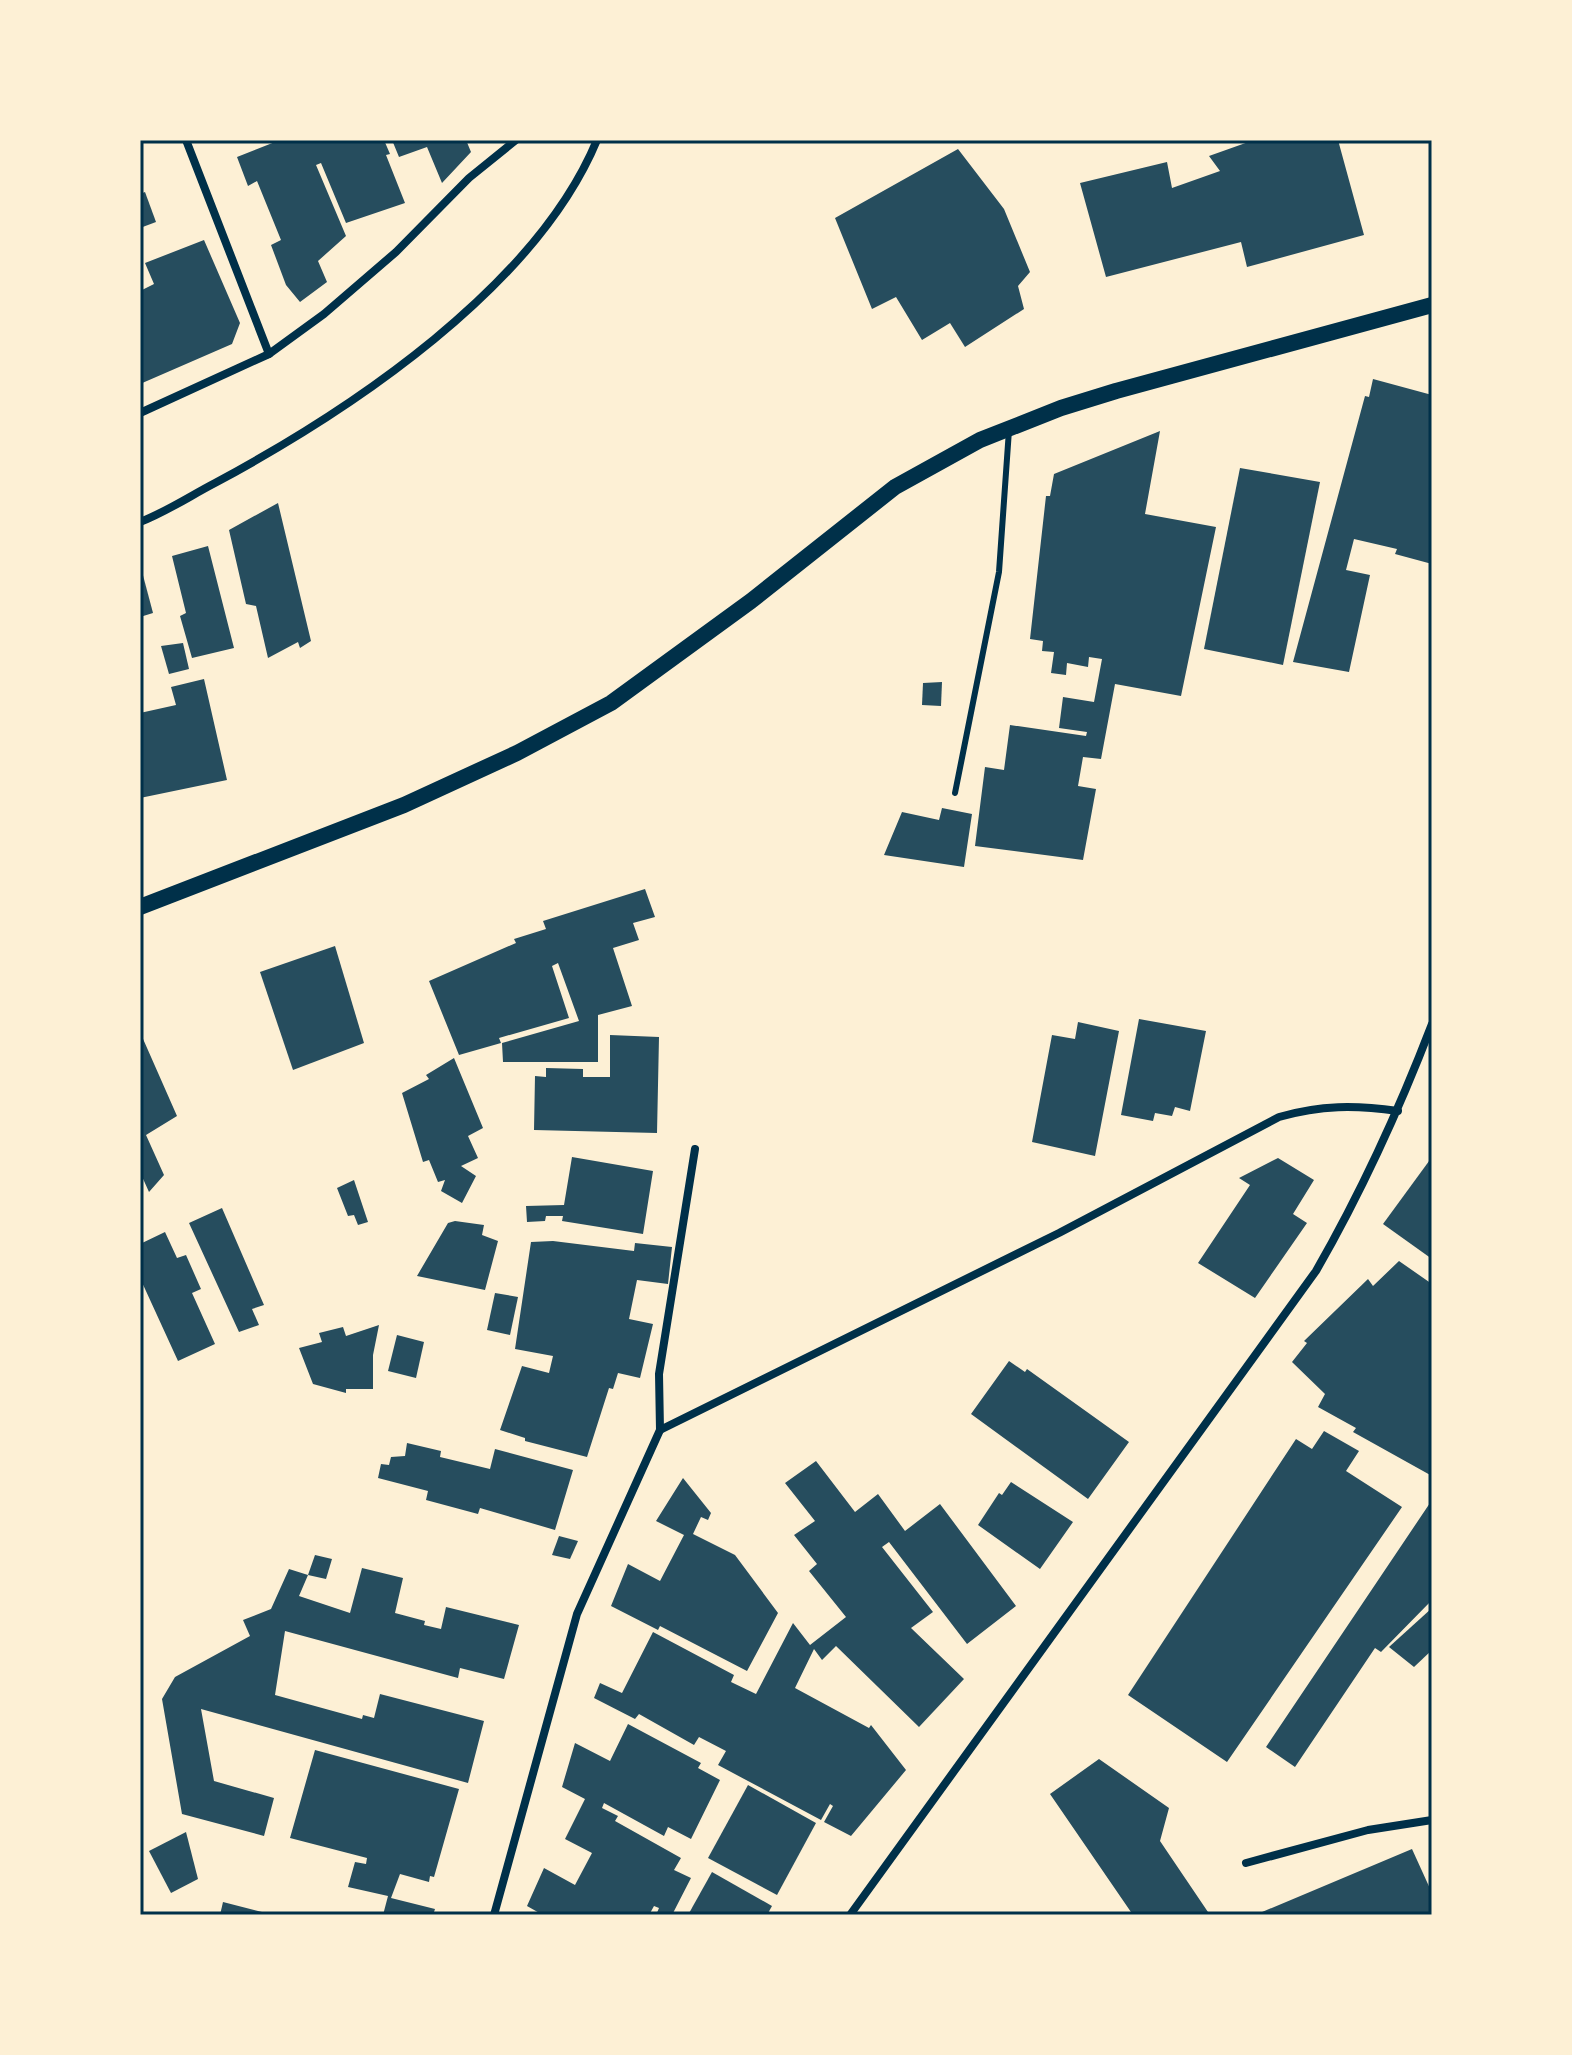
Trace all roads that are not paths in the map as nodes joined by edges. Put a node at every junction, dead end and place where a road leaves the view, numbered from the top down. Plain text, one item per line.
1 (186, 140) edge
2 (516, 140) edge
3 (597, 140) edge
4 (1432, 305) edge
5 (269, 354) junction
6 (140, 413) edge
7 (1009, 427) junction
8 (140, 522) edge
9 (955, 793) dead end
10 (140, 907) edge
11 (1432, 1024) edge
12 (1398, 1111) junction
13 (695, 1149) dead end
14 (660, 1430) junction
15 (1432, 1820) edge
16 (1246, 1863) dead end
17 (494, 1915) edge
18 (850, 1915) edge

1 - 5 street
2 - 5 street
3 - 8 street
4 - 7 main road
5 - 6 street
7 - 9 lane
7 - 10 main road
11 - 12 street
12 - 14 street
12 - 18 street
13 - 14 street
14 - 17 street
15 - 16 street

